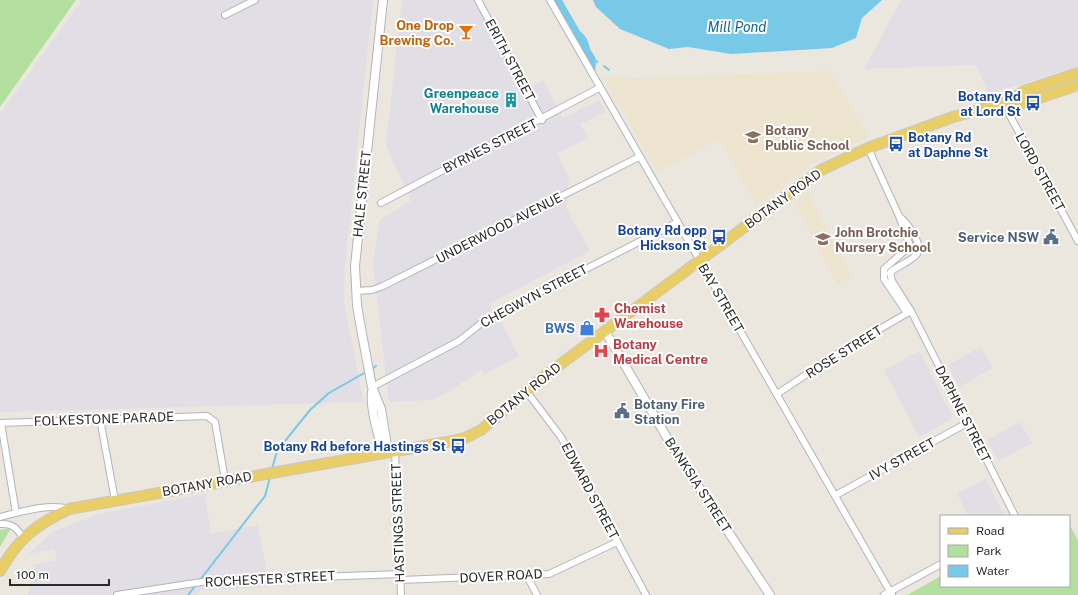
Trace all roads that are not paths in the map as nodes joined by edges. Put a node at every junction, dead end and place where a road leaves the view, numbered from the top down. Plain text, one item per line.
1 (255, 0) edge
2 (382, 0) edge
3 (478, 0) edge
4 (550, 0) edge
5 (225, 15) dead end
6 (1078, 73) edge
7 (1078, 85) edge
8 (599, 88) junction
9 (1008, 102) junction
10 (542, 120) junction
11 (868, 148) junction
12 (639, 157) junction
13 (381, 203) dead end
14 (899, 216) junction
15 (678, 222) junction
16 (1078, 241) edge
17 (700, 260) junction
18 (360, 290) junction
19 (911, 311) junction
20 (605, 331) junction
21 (372, 387) junction
22 (527, 392) junction
23 (777, 394) junction
24 (100, 418) junction
25 (0, 423) edge
26 (968, 423) junction
27 (389, 452) junction
28 (225, 480) junction
29 (836, 496) junction
30 (115, 500) junction
31 (68, 509) junction
32 (16, 513) junction
33 (1014, 515) edge
34 (0, 517) edge
35 (0, 524) edge
36 (23, 538) junction
37 (617, 542) junction
38 (940, 565) edge
39 (0, 571) edge
40 (527, 576) junction
41 (401, 577) junction
42 (892, 593) edge
43 (117, 595) edge
44 (401, 595) edge
45 (536, 595) edge
46 (646, 595) edge
47 (770, 595) edge
48 (884, 595) edge

1 - 5 street
2 - 18 street, HALE STREET
3 - 10 street, ERITH STREET
4 - 8 street, BAY STREET
6 - 9 main road, BOTANY ROAD
7 - 9 main road, BOTANY ROAD
8 - 10 street, BYRNES STREET
8 - 12 street, BAY STREET
9 - 11 main road, BOTANY ROAD
9 - 16 street, LORD STREET
10 - 13 street, BYRNES STREET
11 - 14 street, DAPHNE STREET
11 - 17 main road, BOTANY ROAD
12 - 15 street, BAY STREET
12 - 18 street, UNDERWOOD AVENUE
14 - 19 street, DAPHNE STREET
14 - 19 street, DAPHNE STREET
15 - 17 street, BAY STREET
15 - 21 street, CHEGWYN STREET
17 - 20 main road, BOTANY ROAD
17 - 23 street, BAY STREET
18 - 21 street, HALE STREET
19 - 23 street, ROSE STREET
19 - 26 street, DAPHNE STREET
20 - 22 main road, BOTANY ROAD
20 - 47 street, BANKSIA STREET
21 - 27 street, HALE STREET
22 - 27 main road, BOTANY ROAD
22 - 37 street, EDWARD STREET
23 - 29 street, BAY STREET
24 - 25 street, FOLKESTONE PARADE
24 - 28 street, FOLKESTONE PARADE
24 - 30 street
25 - 32 street
26 - 29 street, IVY STREET
26 - 33 street, DAPHNE STREET
27 - 28 main road, BOTANY ROAD
27 - 41 street, HASTINGS STREET
28 - 30 main road, BOTANY ROAD
29 - 42 street, BAY STREET
30 - 31 main road, BOTANY ROAD
31 - 32 street
31 - 36 main road, BOTANY ROAD
32 - 34 street
35 - 36 street
36 - 39 main road, BOTANY ROAD
37 - 40 street, DOVER ROAD
37 - 46 street, EDWARD STREET
38 - 42 street
40 - 41 street, DOVER ROAD
40 - 45 street
41 - 43 street, ROCHESTER STREET
41 - 44 street, HASTINGS STREET
42 - 48 street

